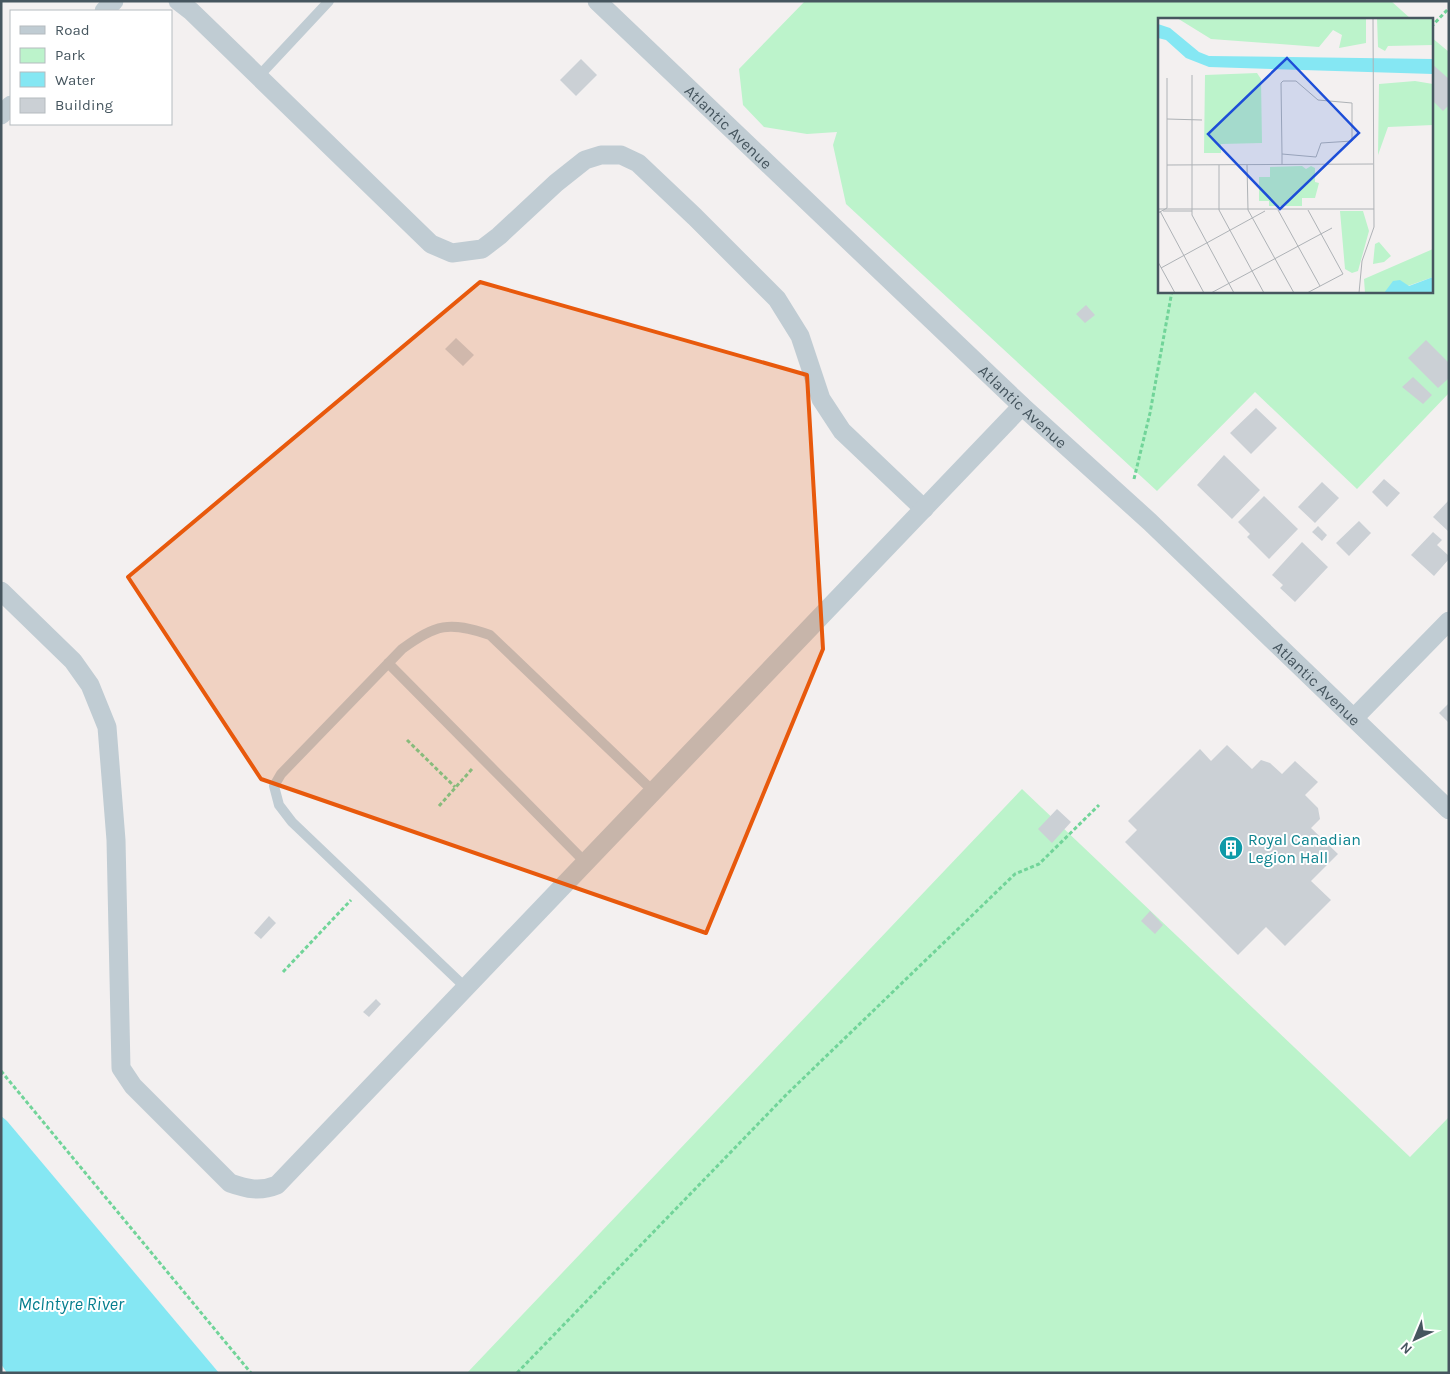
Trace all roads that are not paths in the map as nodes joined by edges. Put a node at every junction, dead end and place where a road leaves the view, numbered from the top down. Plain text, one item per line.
1 (114, 1) edge
2 (178, 1) edge
3 (329, 1) edge
4 (597, 1) edge
5 (105, 10) edge
6 (258, 77) junction
7 (10, 106) edge
8 (1, 116) edge
9 (1022, 406) junction
10 (924, 509) junction
11 (1, 591) edge
12 (1449, 621) edge
13 (388, 663) junction
14 (1354, 718) junction
15 (653, 791) junction
16 (1449, 810) edge
17 (585, 862) junction
18 (465, 988) junction

1 - 5 street
2 - 6 street
3 - 6 lane
4 - 9 street, Atlantic Avenue
6 - 10 street
7 - 8 street
9 - 10 street
9 - 14 street, Atlantic Avenue
10 - 15 street
11 - 18 street
12 - 14 street
13 - 15 lane
13 - 17 lane
13 - 18 lane
14 - 16 street, Atlantic Avenue
15 - 17 street
17 - 18 street

